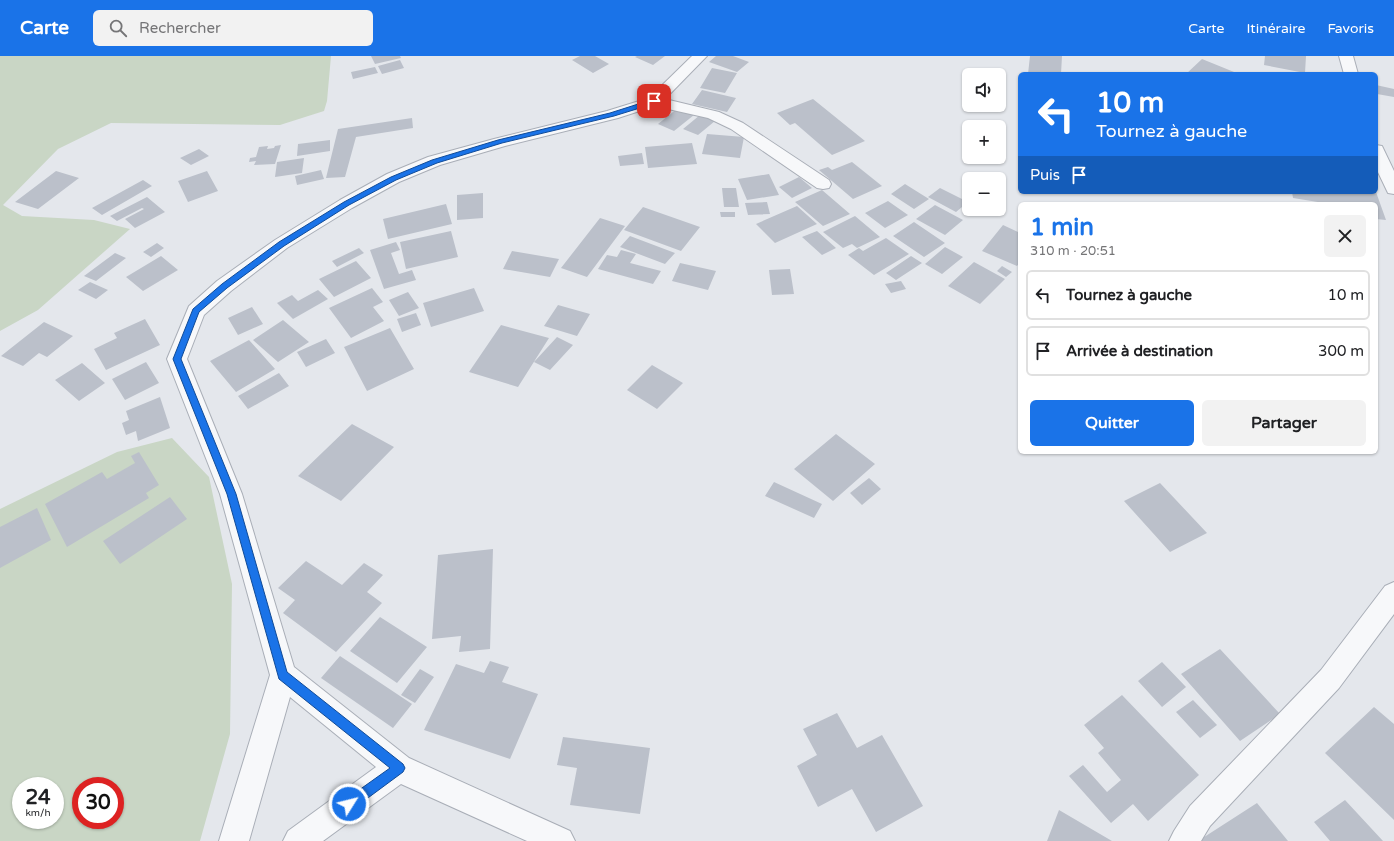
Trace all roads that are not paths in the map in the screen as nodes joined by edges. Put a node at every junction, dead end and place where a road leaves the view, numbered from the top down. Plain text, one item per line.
1 (700, 56) edge
2 (1346, 56) edge
3 (1350, 72) edge
4 (654, 101) junction
5 (1378, 154) edge
6 (823, 184) dead end
7 (1394, 189) edge
8 (1394, 594) edge
9 (283, 675) junction
10 (399, 768) junction
11 (234, 841) edge
12 (298, 841) edge
13 (560, 841) edge
14 (1184, 841) edge

1 - 4 street
2 - 3 street
4 - 6 street
4 - 9 street
5 - 7 street
8 - 14 street
9 - 10 street
9 - 11 street
10 - 12 street
10 - 13 street

